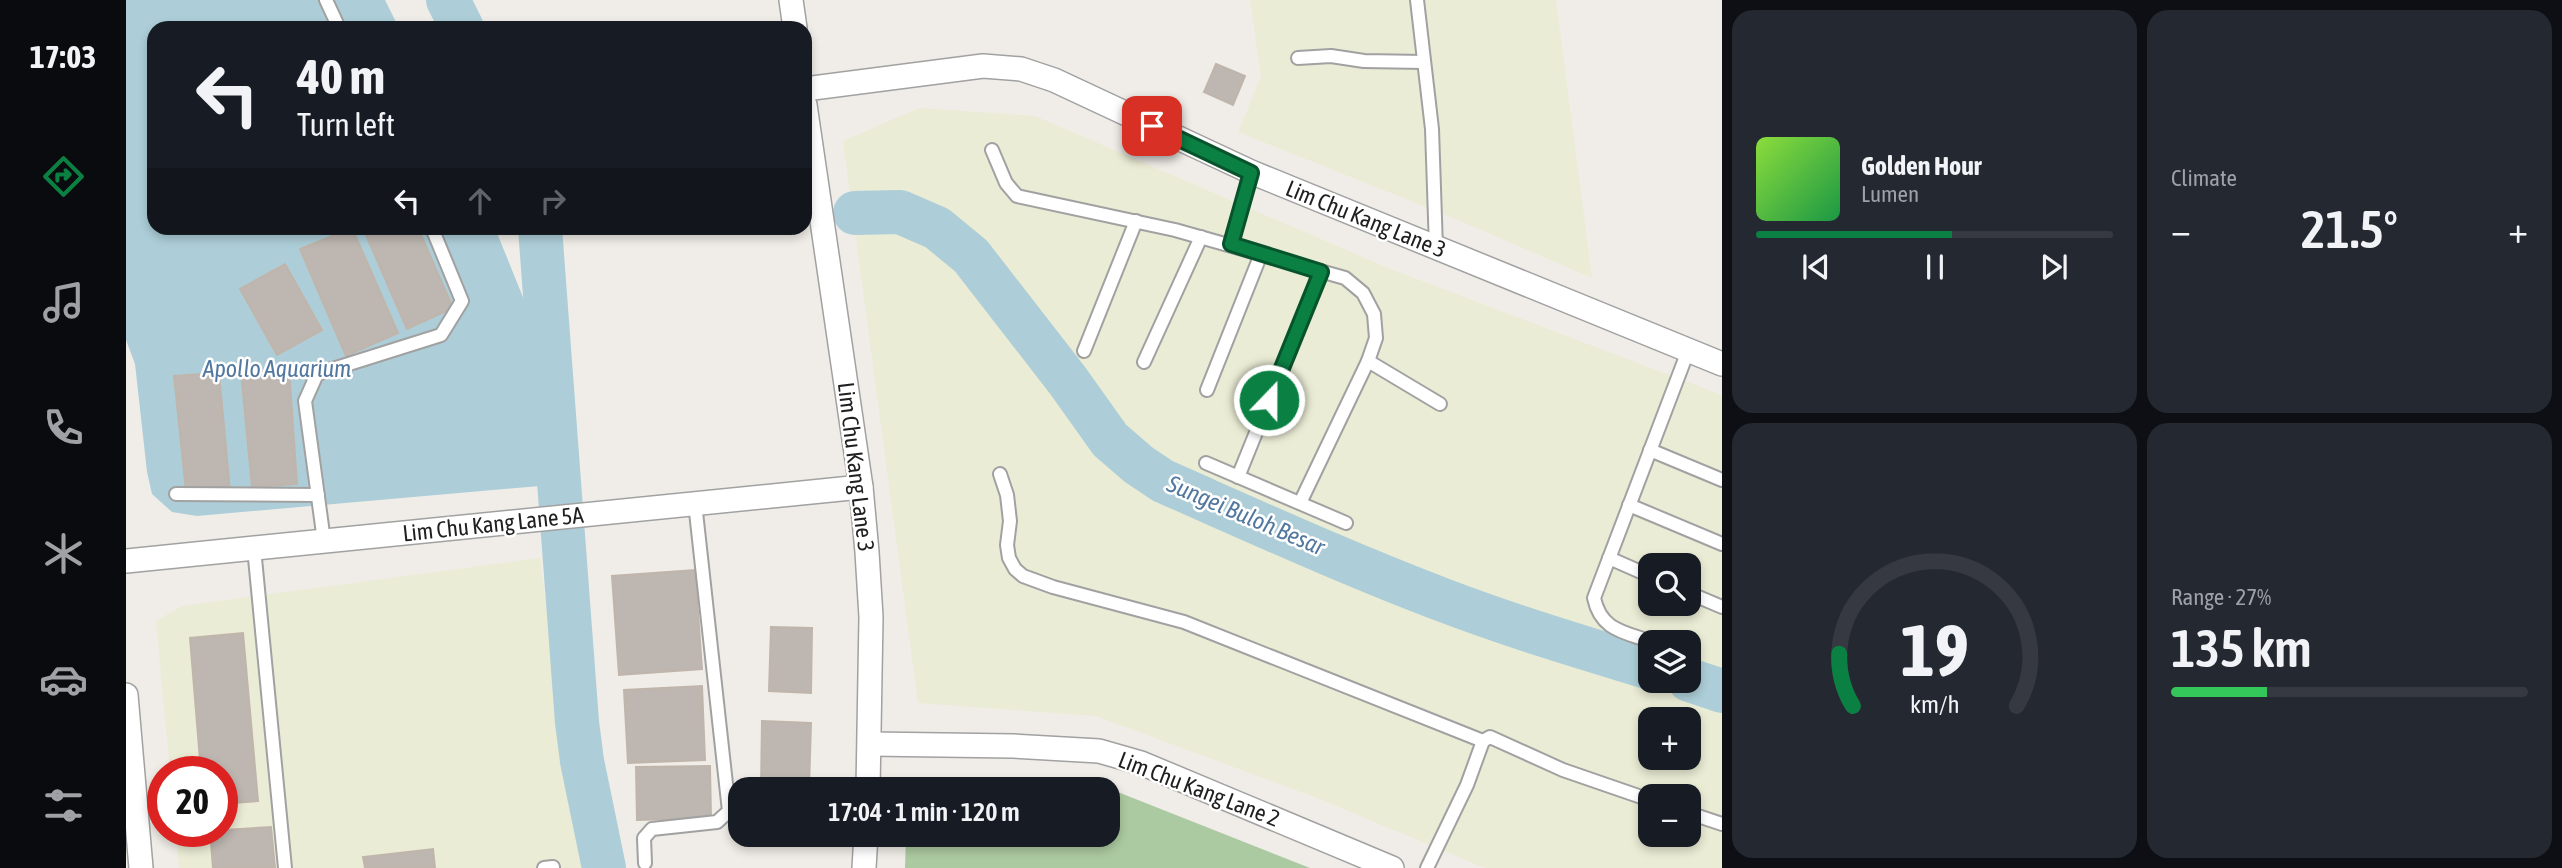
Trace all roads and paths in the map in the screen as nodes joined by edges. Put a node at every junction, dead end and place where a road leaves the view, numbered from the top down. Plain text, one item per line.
1 (326, 0) edge
2 (792, 0) edge
3 (1417, 0) edge
4 (336, 21) edge
5 (794, 21) edge
6 (1297, 58) dead end
7 (1424, 62) junction
8 (812, 88) edge
9 (992, 150) dead end
10 (812, 153) edge
11 (1251, 173) junction
12 (1136, 222) junction
13 (435, 235) edge
14 (1201, 237) junction
15 (1231, 244) junction
16 (1436, 248) junction
17 (1261, 254) junction
18 (1321, 272) junction
19 (1084, 351) dead end
20 (1688, 351) junction
21 (1368, 361) junction
22 (1144, 362) dead end
23 (1722, 364) edge
24 (1208, 390) dead end
25 (1440, 404) dead end
26 (1650, 450) junction
27 (1206, 463) dead end
28 (1000, 474) dead end
29 (1238, 477) junction
30 (1722, 480) edge
31 (861, 487) junction
32 (176, 494) dead end
33 (318, 495) junction
34 (695, 503) junction
35 (1300, 503) junction
36 (1629, 505) junction
37 (1346, 523) dead end
38 (324, 541) junction
39 (1722, 544) edge
40 (254, 548) junction
41 (1609, 558) junction
42 (126, 561) edge
43 (1638, 571) edge
44 (1701, 598) edge
45 (1722, 607) edge
46 (1638, 637) edge
47 (126, 695) edge
48 (1483, 741) junction
49 (870, 744) junction
50 (869, 777) edge
51 (1638, 796) edge
52 (1701, 817) edge
53 (1722, 824) edge
54 (865, 847) edge
55 (645, 863) dead end
56 (141, 868) edge
57 (285, 868) edge
58 (864, 868) edge
59 (1392, 868) edge
60 (1427, 868) edge

1 - 4 lane
2 - 5 street
3 - 7 lane
6 - 7 lane
7 - 16 lane
8 - 11 street, Lim Chu Kang Lane 3
9 - 12 lane
10 - 31 street, Lim Chu Kang Lane 3
11 - 15 lane
11 - 16 street, Lim Chu Kang Lane 3
12 - 14 lane
12 - 19 lane
13 - 33 lane
14 - 15 lane
14 - 22 lane
15 - 17 lane
16 - 20 street, Lim Chu Kang Lane 3
17 - 18 lane
17 - 24 lane
18 - 21 lane
18 - 29 lane
20 - 23 street, Lim Chu Kang Lane 3
20 - 26 lane
21 - 25 lane
21 - 35 lane
26 - 30 lane
26 - 36 lane
27 - 29 lane
28 - 48 lane
29 - 35 lane
31 - 34 street, Lim Chu Kang Lane 5A
31 - 49 street, Lim Chu Kang Lane 3
32 - 33 lane
33 - 38 lane
34 - 38 street, Lim Chu Kang Lane 5A
34 - 55 lane
35 - 37 lane
36 - 39 lane
36 - 41 lane
38 - 40 street, Lim Chu Kang Lane 5A
40 - 42 street, Lim Chu Kang Lane 5A
40 - 57 lane
41 - 43 lane
41 - 46 lane
44 - 45 lane
47 - 56 street
48 - 51 lane
48 - 60 lane
49 - 50 street, Lim Chu Kang Lane 3
49 - 59 street, Lim Chu Kang Lane 2
52 - 53 lane
54 - 58 street

